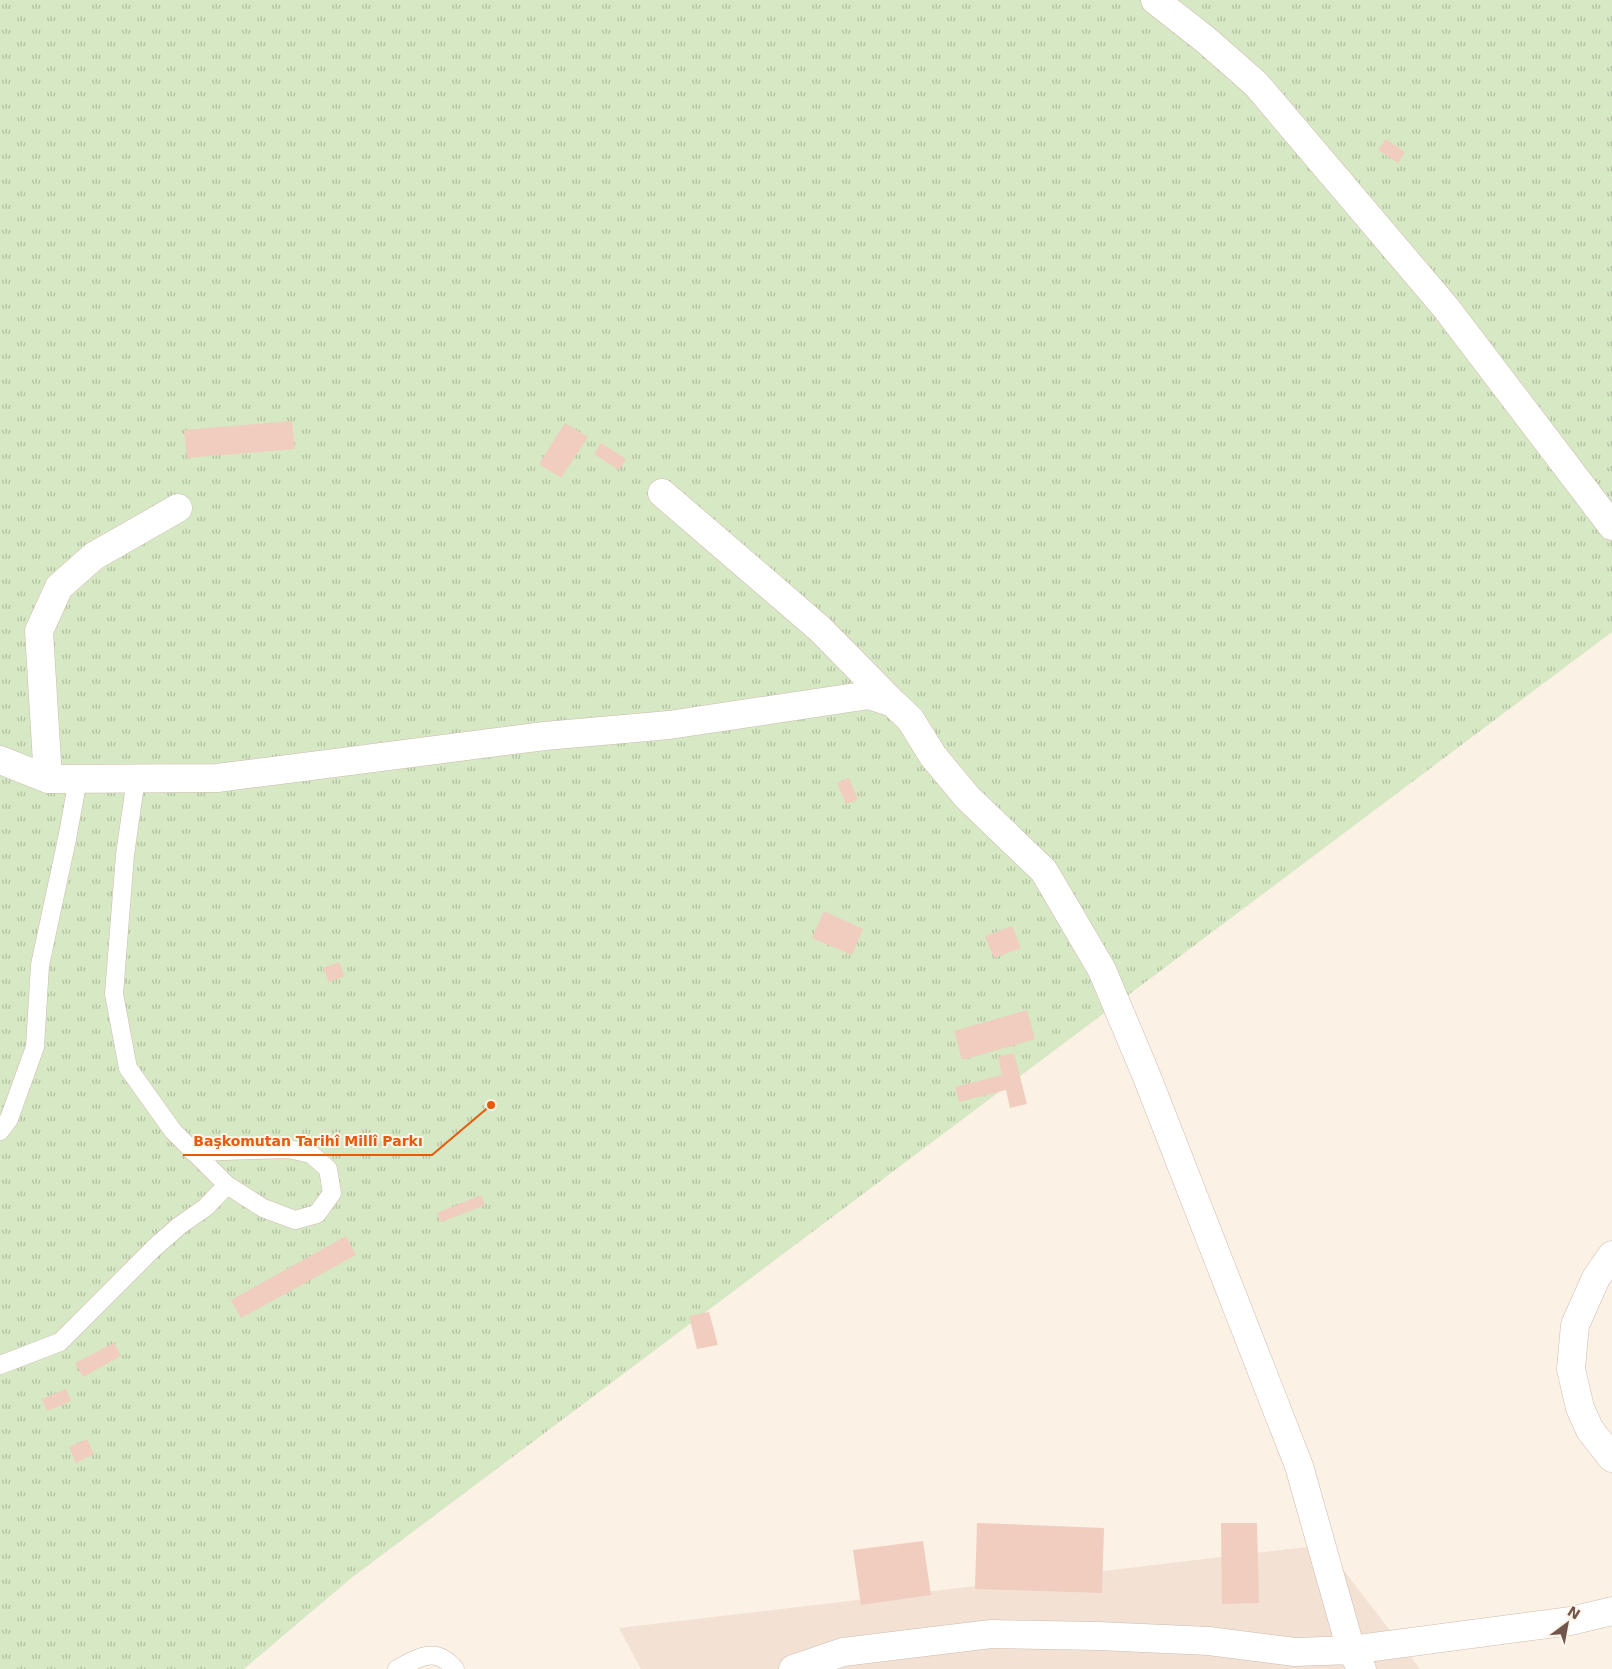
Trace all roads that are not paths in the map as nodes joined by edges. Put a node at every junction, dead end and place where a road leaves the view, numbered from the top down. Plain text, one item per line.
1 (1155, 0) edge
2 (662, 493) dead end
3 (178, 508) dead end
4 (1612, 526) edge
5 (893, 702) junction
6 (0, 760) edge
7 (136, 778) junction
8 (48, 779) junction
9 (78, 779) junction
10 (0, 1132) edge
11 (193, 1152) junction
12 (227, 1185) junction
13 (1612, 1255) edge
14 (0, 1365) edge
15 (1612, 1458) edge
16 (1612, 1611) edge
17 (1356, 1660) edge
18 (397, 1669) edge
19 (455, 1669) edge
20 (793, 1669) edge

1 - 4 street
2 - 5 street
3 - 8 street
5 - 7 street
5 - 17 street
6 - 8 street
7 - 9 street
7 - 11 lane
8 - 9 street
9 - 10 lane
11 - 12 lane
11 - 12 lane
12 - 14 lane
13 - 15 street
16 - 17 street
17 - 20 street
18 - 19 lane

